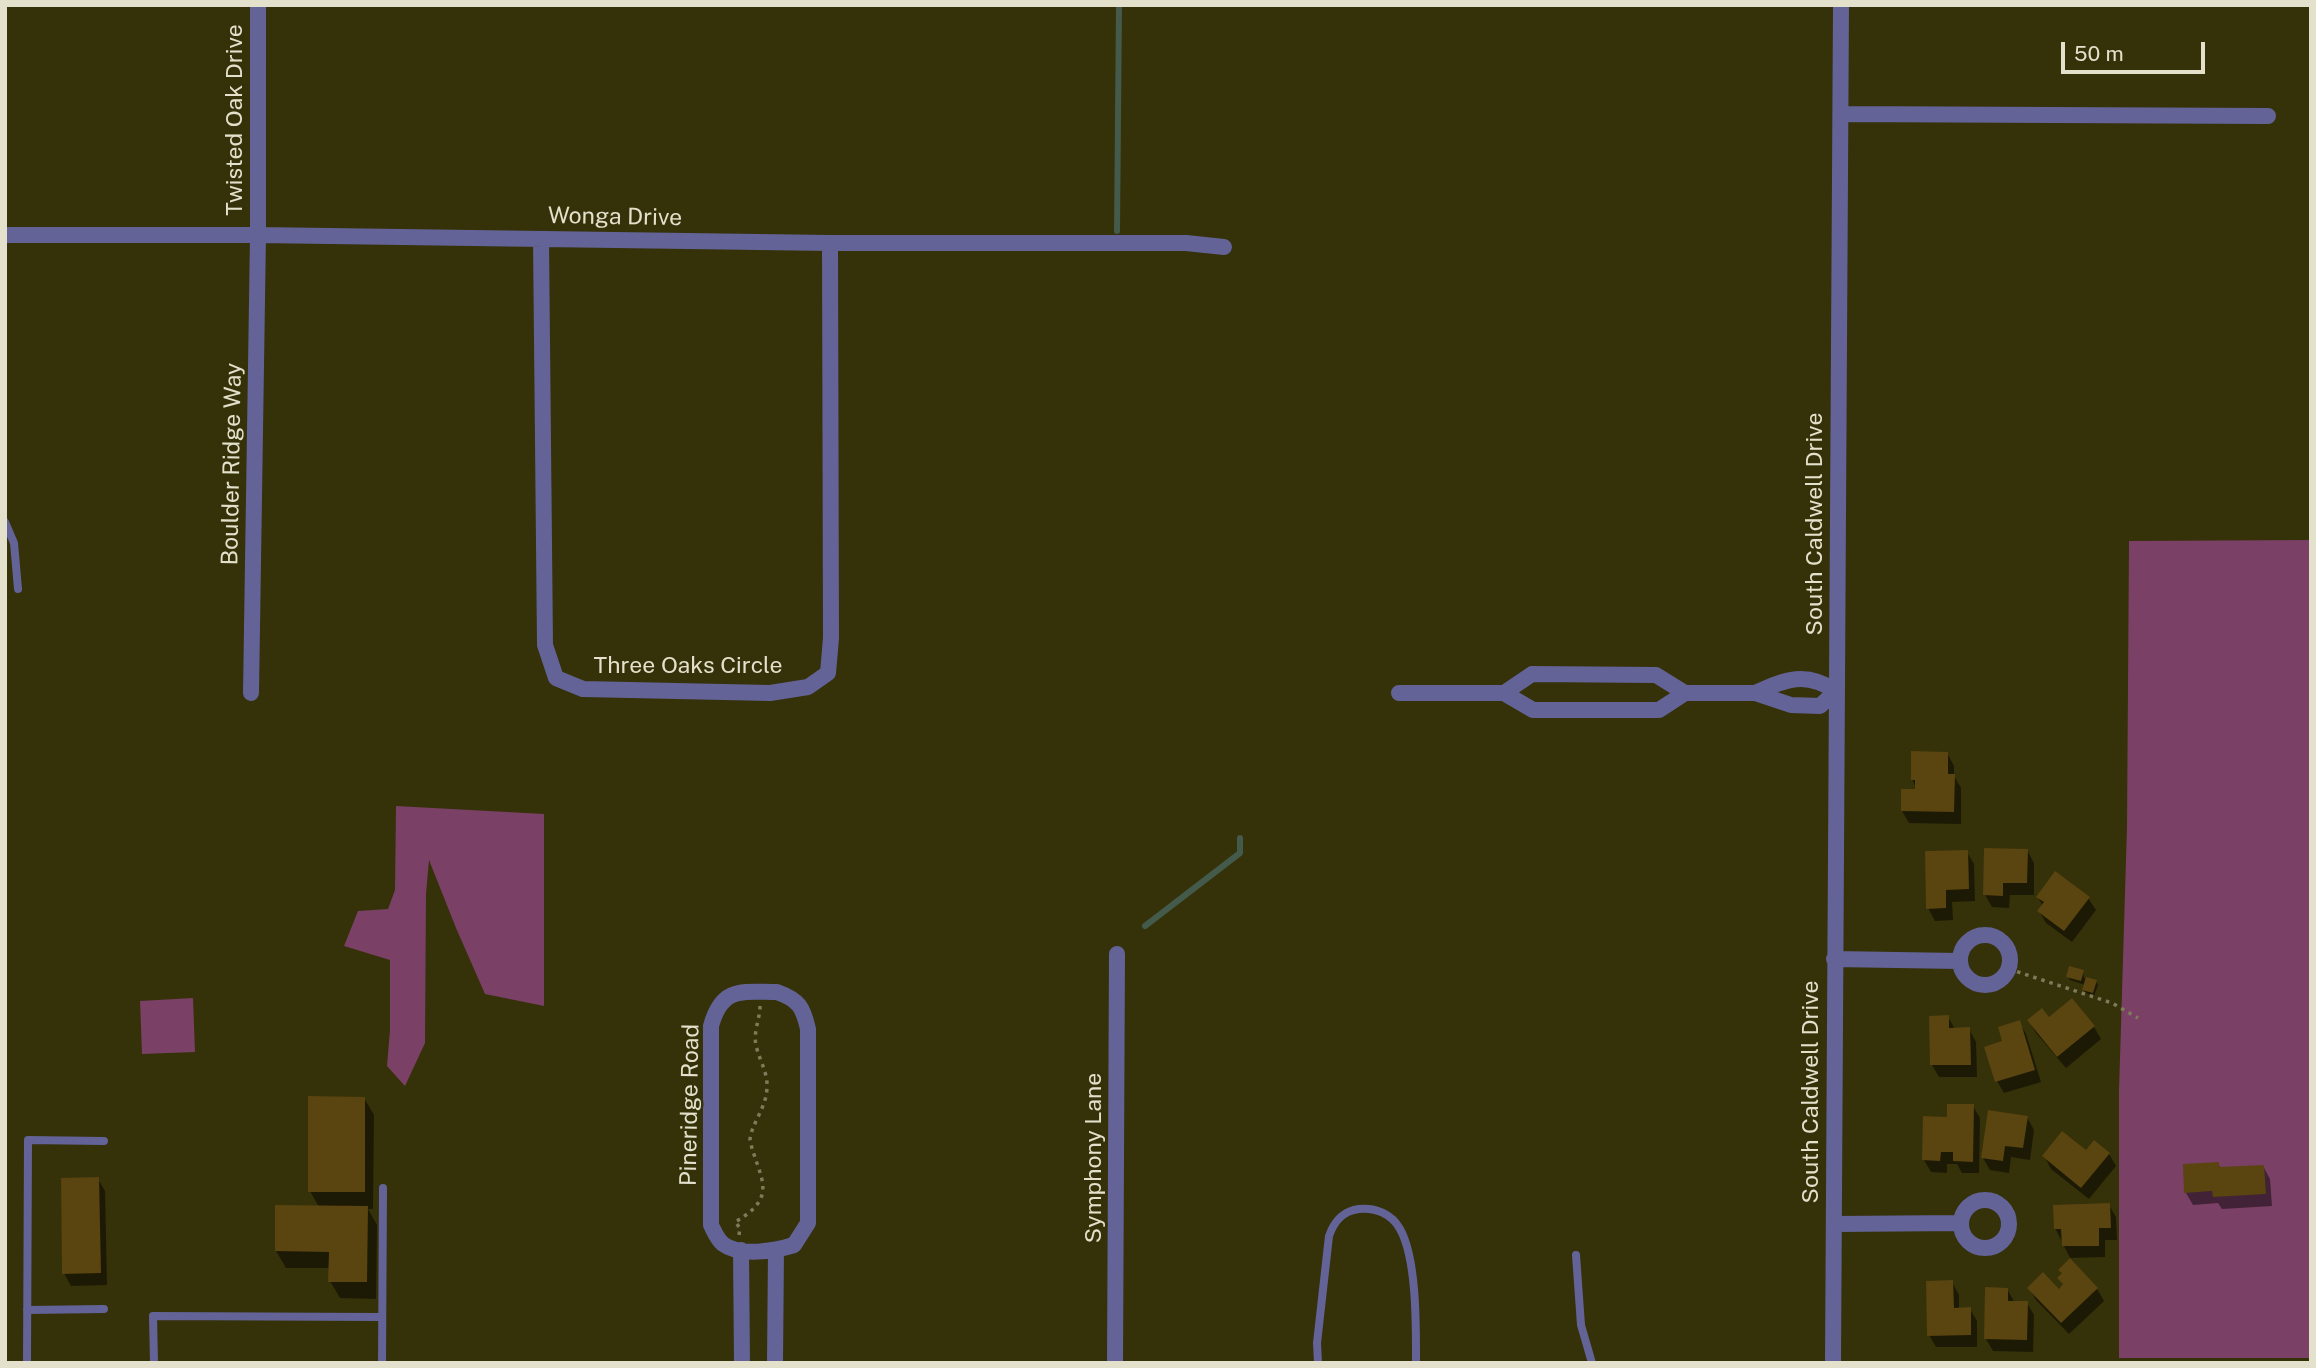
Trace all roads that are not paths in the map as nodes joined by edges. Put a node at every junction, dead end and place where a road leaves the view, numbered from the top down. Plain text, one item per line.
1 (258, 5) edge
2 (1841, 5) edge
3 (1841, 114) junction
4 (2269, 116) dead end
5 (5, 235) edge
6 (258, 235) junction
7 (541, 239) junction
8 (830, 243) junction
9 (1224, 247) dead end
10 (5, 522) edge
11 (18, 589) dead end
12 (1791, 680) junction
13 (1836, 691) junction
14 (251, 693) dead end
15 (1399, 693) dead end
16 (1504, 693) junction
17 (1685, 693) junction
18 (1755, 693) junction
19 (1791, 705) junction
20 (1117, 954) dead end
21 (1834, 959) junction
22 (1960, 961) junction
23 (104, 1141) dead end
24 (383, 1188) dead end
25 (1961, 1223) dead end
26 (1835, 1224) junction
27 (739, 1245) junction
28 (776, 1250) junction
29 (1576, 1255) dead end
30 (104, 1309) dead end
31 (758, 1309) junction
32 (27, 1310) junction
33 (382, 1317) junction
34 (27, 1363) edge
35 (154, 1363) edge
36 (382, 1363) edge
37 (742, 1363) edge
38 (775, 1363) edge
39 (1115, 1363) edge
40 (1318, 1363) edge
41 (1416, 1363) edge
42 (1591, 1363) edge
43 (1833, 1363) edge

1 - 6 street, Twisted Oak Drive
2 - 3 street, South Caldwell Drive
3 - 4 street
3 - 13 street, South Caldwell Drive
5 - 6 street, Wonga Drive
6 - 7 street, Wonga Drive
6 - 14 street, Boulder Ridge Way
7 - 8 street, Wonga Drive
7 - 8 street, Three Oaks Circle
8 - 9 street, Wonga Drive
10 - 11 lane
12 - 13 street
12 - 18 street
12 - 19 street
13 - 19 street
13 - 21 street, South Caldwell Drive
15 - 16 street
16 - 17 street
16 - 17 street
17 - 18 street
18 - 19 street
20 - 39 street, Symphony Lane
21 - 22 street
21 - 26 street, South Caldwell Drive
22 - 22 street
23 - 32 lane
24 - 33 lane
25 - 26 street
26 - 43 street, South Caldwell Drive
27 - 28 street
27 - 28 street, Pineridge Road
27 - 31 street
28 - 31 street
29 - 42 lane
30 - 32 lane
31 - 37 street
31 - 38 street
32 - 34 lane
33 - 35 lane
33 - 36 lane
40 - 41 lane

